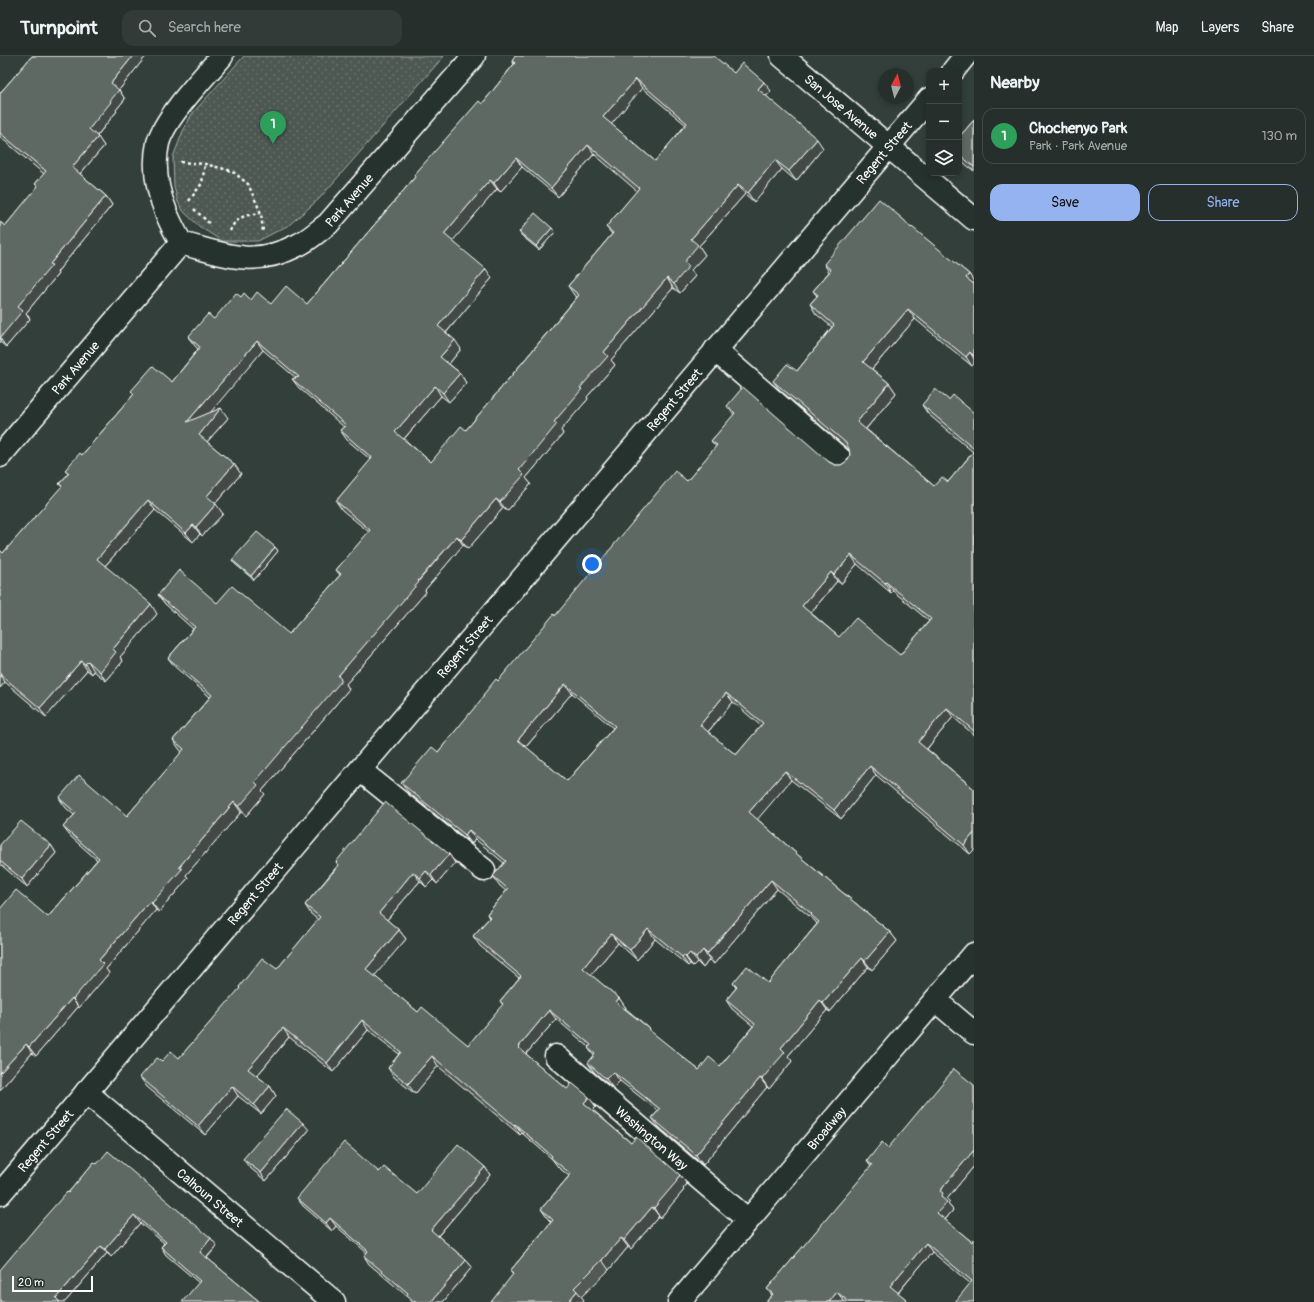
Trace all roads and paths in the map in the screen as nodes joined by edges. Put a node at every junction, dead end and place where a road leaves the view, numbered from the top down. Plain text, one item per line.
1 (222, 56) edge
2 (474, 56) edge
3 (782, 56) edge
4 (966, 56) edge
5 (956, 68) edge
6 (926, 103) edge
7 (888, 147) junction
8 (156, 163) junction
9 (205, 164) junction
10 (188, 203) junction
11 (166, 212) junction
12 (261, 213) junction
13 (974, 219) edge
14 (212, 226) dead end
15 (224, 228) dead end
16 (230, 230) junction
17 (181, 242) junction
18 (228, 256) junction
19 (265, 258) junction
20 (715, 350) junction
21 (0, 456) edge
22 (844, 462) edge
23 (360, 770) junction
24 (484, 870) dead end
25 (974, 954) edge
26 (935, 1000) junction
27 (974, 1033) edge
28 (556, 1056) dead end
29 (86, 1092) junction
30 (0, 1194) edge
31 (748, 1220) junction
32 (334, 1302) edge
33 (679, 1302) edge

1 - 8 street
2 - 19 street, Park Avenue
3 - 7 street, San Jose Avenue
4 - 5 street
6 - 7 street, Regent Street
7 - 13 street, San Jose Avenue
7 - 20 street, Regent Street
8 - 9 path
8 - 11 street
9 - 10 path
9 - 12 path
10 - 11 path
10 - 14 path
11 - 17 street
12 - 16 path
12 - 19 path
15 - 16 path
16 - 18 path
17 - 18 street, Park Avenue
17 - 21 street, Park Avenue
18 - 19 street, Park Avenue
20 - 22 street
20 - 23 street, Regent Street
23 - 24 street
23 - 29 street, Regent Street
25 - 26 street, Broadway
26 - 27 street
26 - 31 street, Broadway
28 - 31 street, Washington Way
29 - 30 street, Regent Street
29 - 32 street, Calhoun Street
31 - 33 street, Broadway

